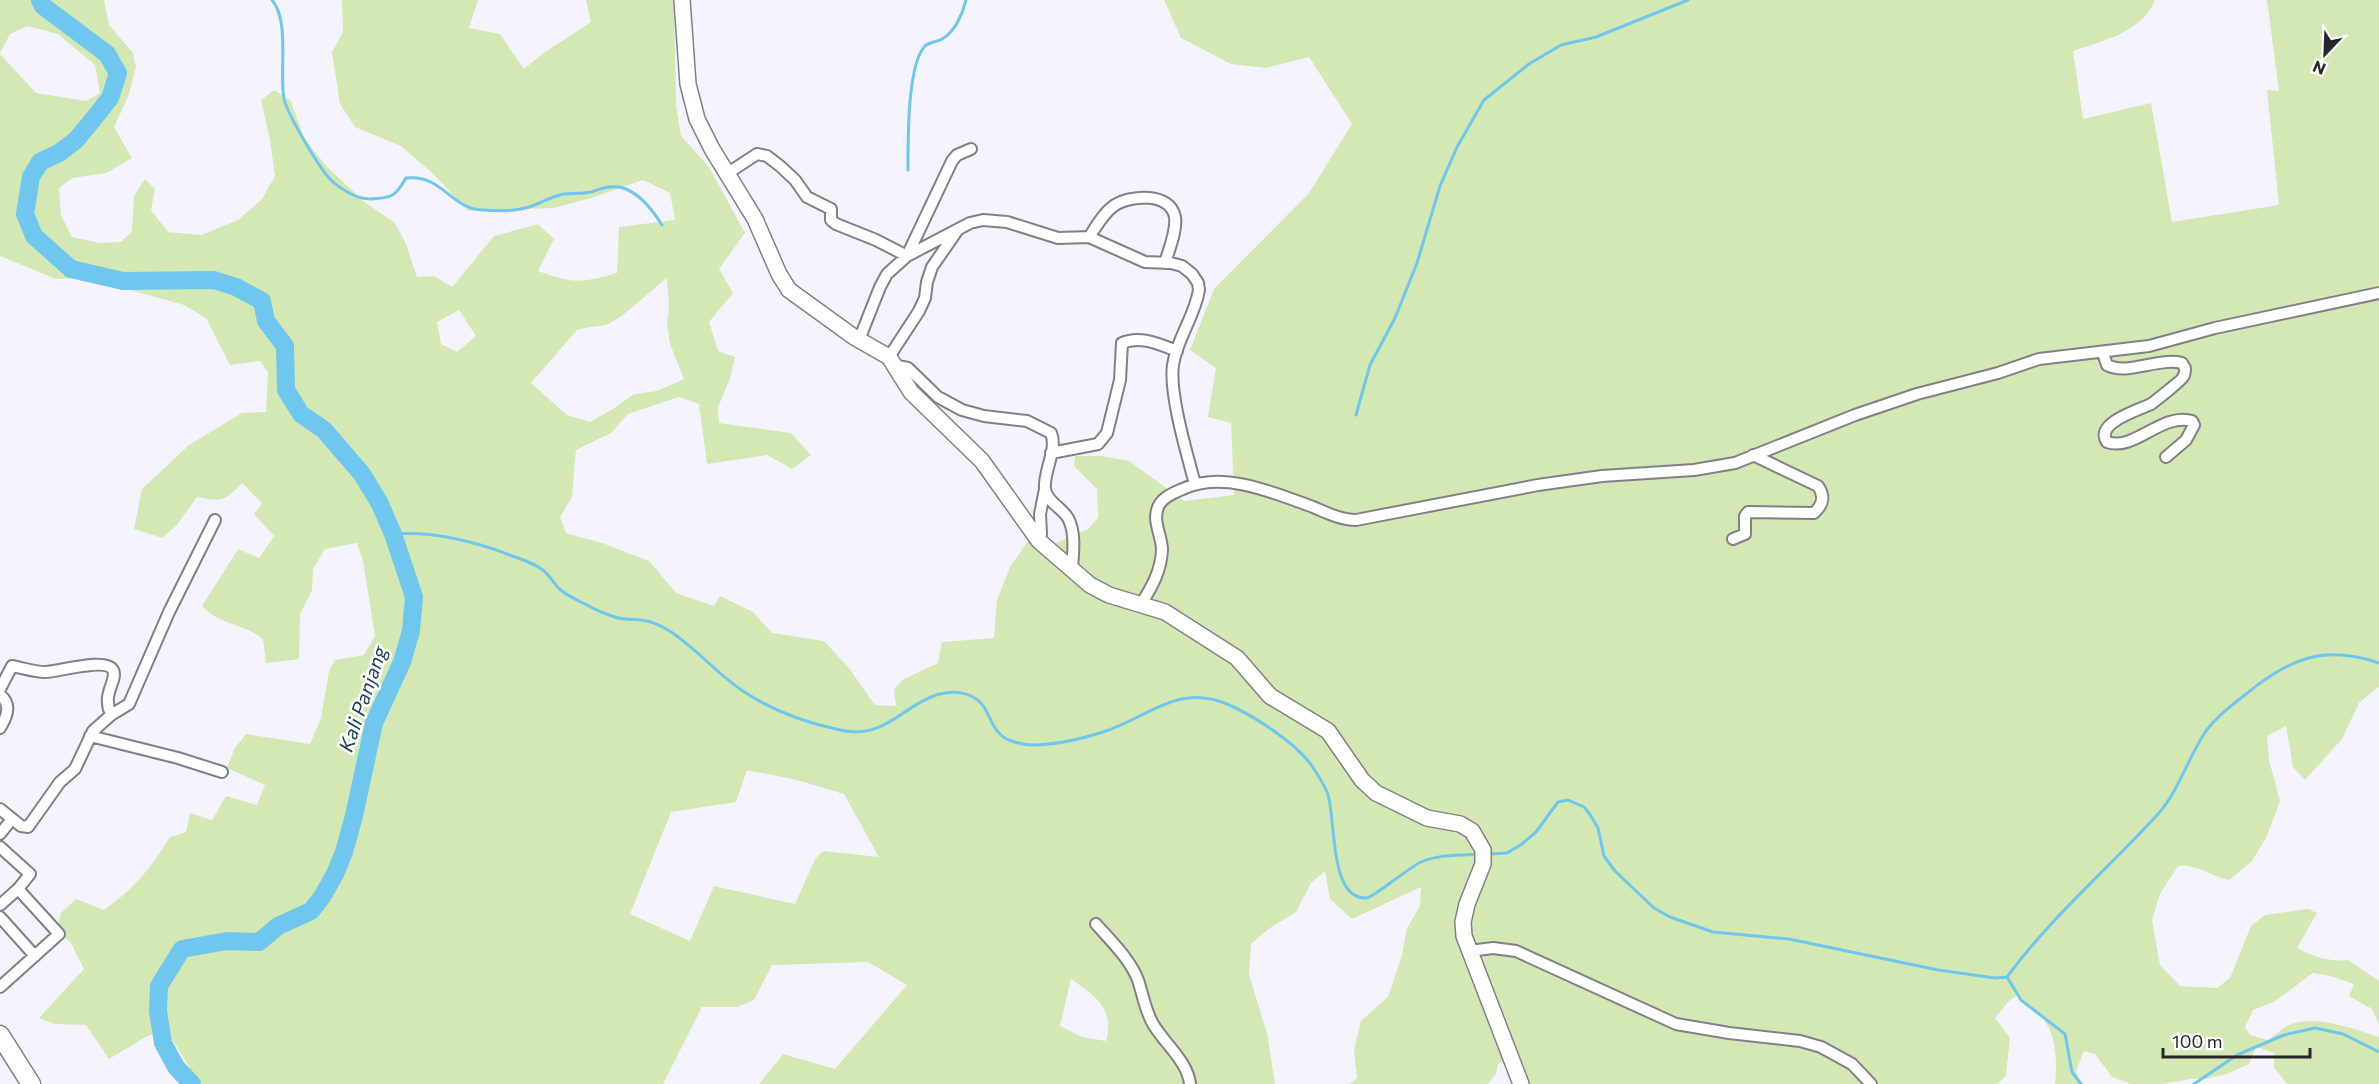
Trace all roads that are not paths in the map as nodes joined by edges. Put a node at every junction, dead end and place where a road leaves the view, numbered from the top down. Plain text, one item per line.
1 (682, 0) edge
2 (971, 149) dead end
3 (728, 173) junction
4 (959, 229) junction
5 (1089, 237) junction
6 (907, 256) junction
7 (1165, 263) junction
8 (2379, 293) edge
9 (859, 340) junction
10 (1177, 351) junction
11 (2103, 353) junction
12 (893, 362) junction
13 (1051, 453) junction
14 (1753, 455) junction
15 (2166, 457) dead end
16 (1195, 484) junction
17 (1045, 489) junction
18 (215, 520) dead end
19 (1733, 539) dead end
20 (1039, 541) junction
21 (1072, 569) junction
22 (1141, 604) junction
23 (0, 689) edge
24 (0, 695) edge
25 (111, 715) junction
26 (0, 728) edge
27 (90, 736) junction
28 (222, 772) dead end
29 (0, 809) edge
30 (12, 819) junction
31 (0, 834) edge
32 (0, 847) edge
33 (18, 889) junction
34 (0, 905) edge
35 (0, 917) edge
36 (1096, 924) dead end
37 (1469, 951) junction
38 (35, 956) junction
39 (0, 987) edge
40 (0, 1035) edge
41 (30, 1083) edge
42 (1190, 1084) edge
43 (1521, 1084) edge
44 (1871, 1084) edge

1 - 3 street
2 - 6 street
3 - 6 street
3 - 9 street
4 - 5 street
4 - 6 street
4 - 12 street
5 - 7 street
5 - 7 street
6 - 9 street
7 - 10 street
8 - 11 street
9 - 12 street
10 - 13 street
10 - 16 street
11 - 14 street
11 - 15 street
12 - 13 street
12 - 20 street
13 - 17 street
14 - 16 street
14 - 19 street
16 - 22 street
17 - 20 street
17 - 21 street
18 - 25 street
20 - 21 street
21 - 22 street
22 - 37 street
23 - 25 street
24 - 26 street
25 - 27 street
27 - 28 street
27 - 30 street
29 - 30 street
30 - 31 street
32 - 33 street
33 - 34 street
33 - 38 street
35 - 38 street
36 - 42 street
37 - 43 street
37 - 44 street
38 - 39 street
40 - 41 main road

